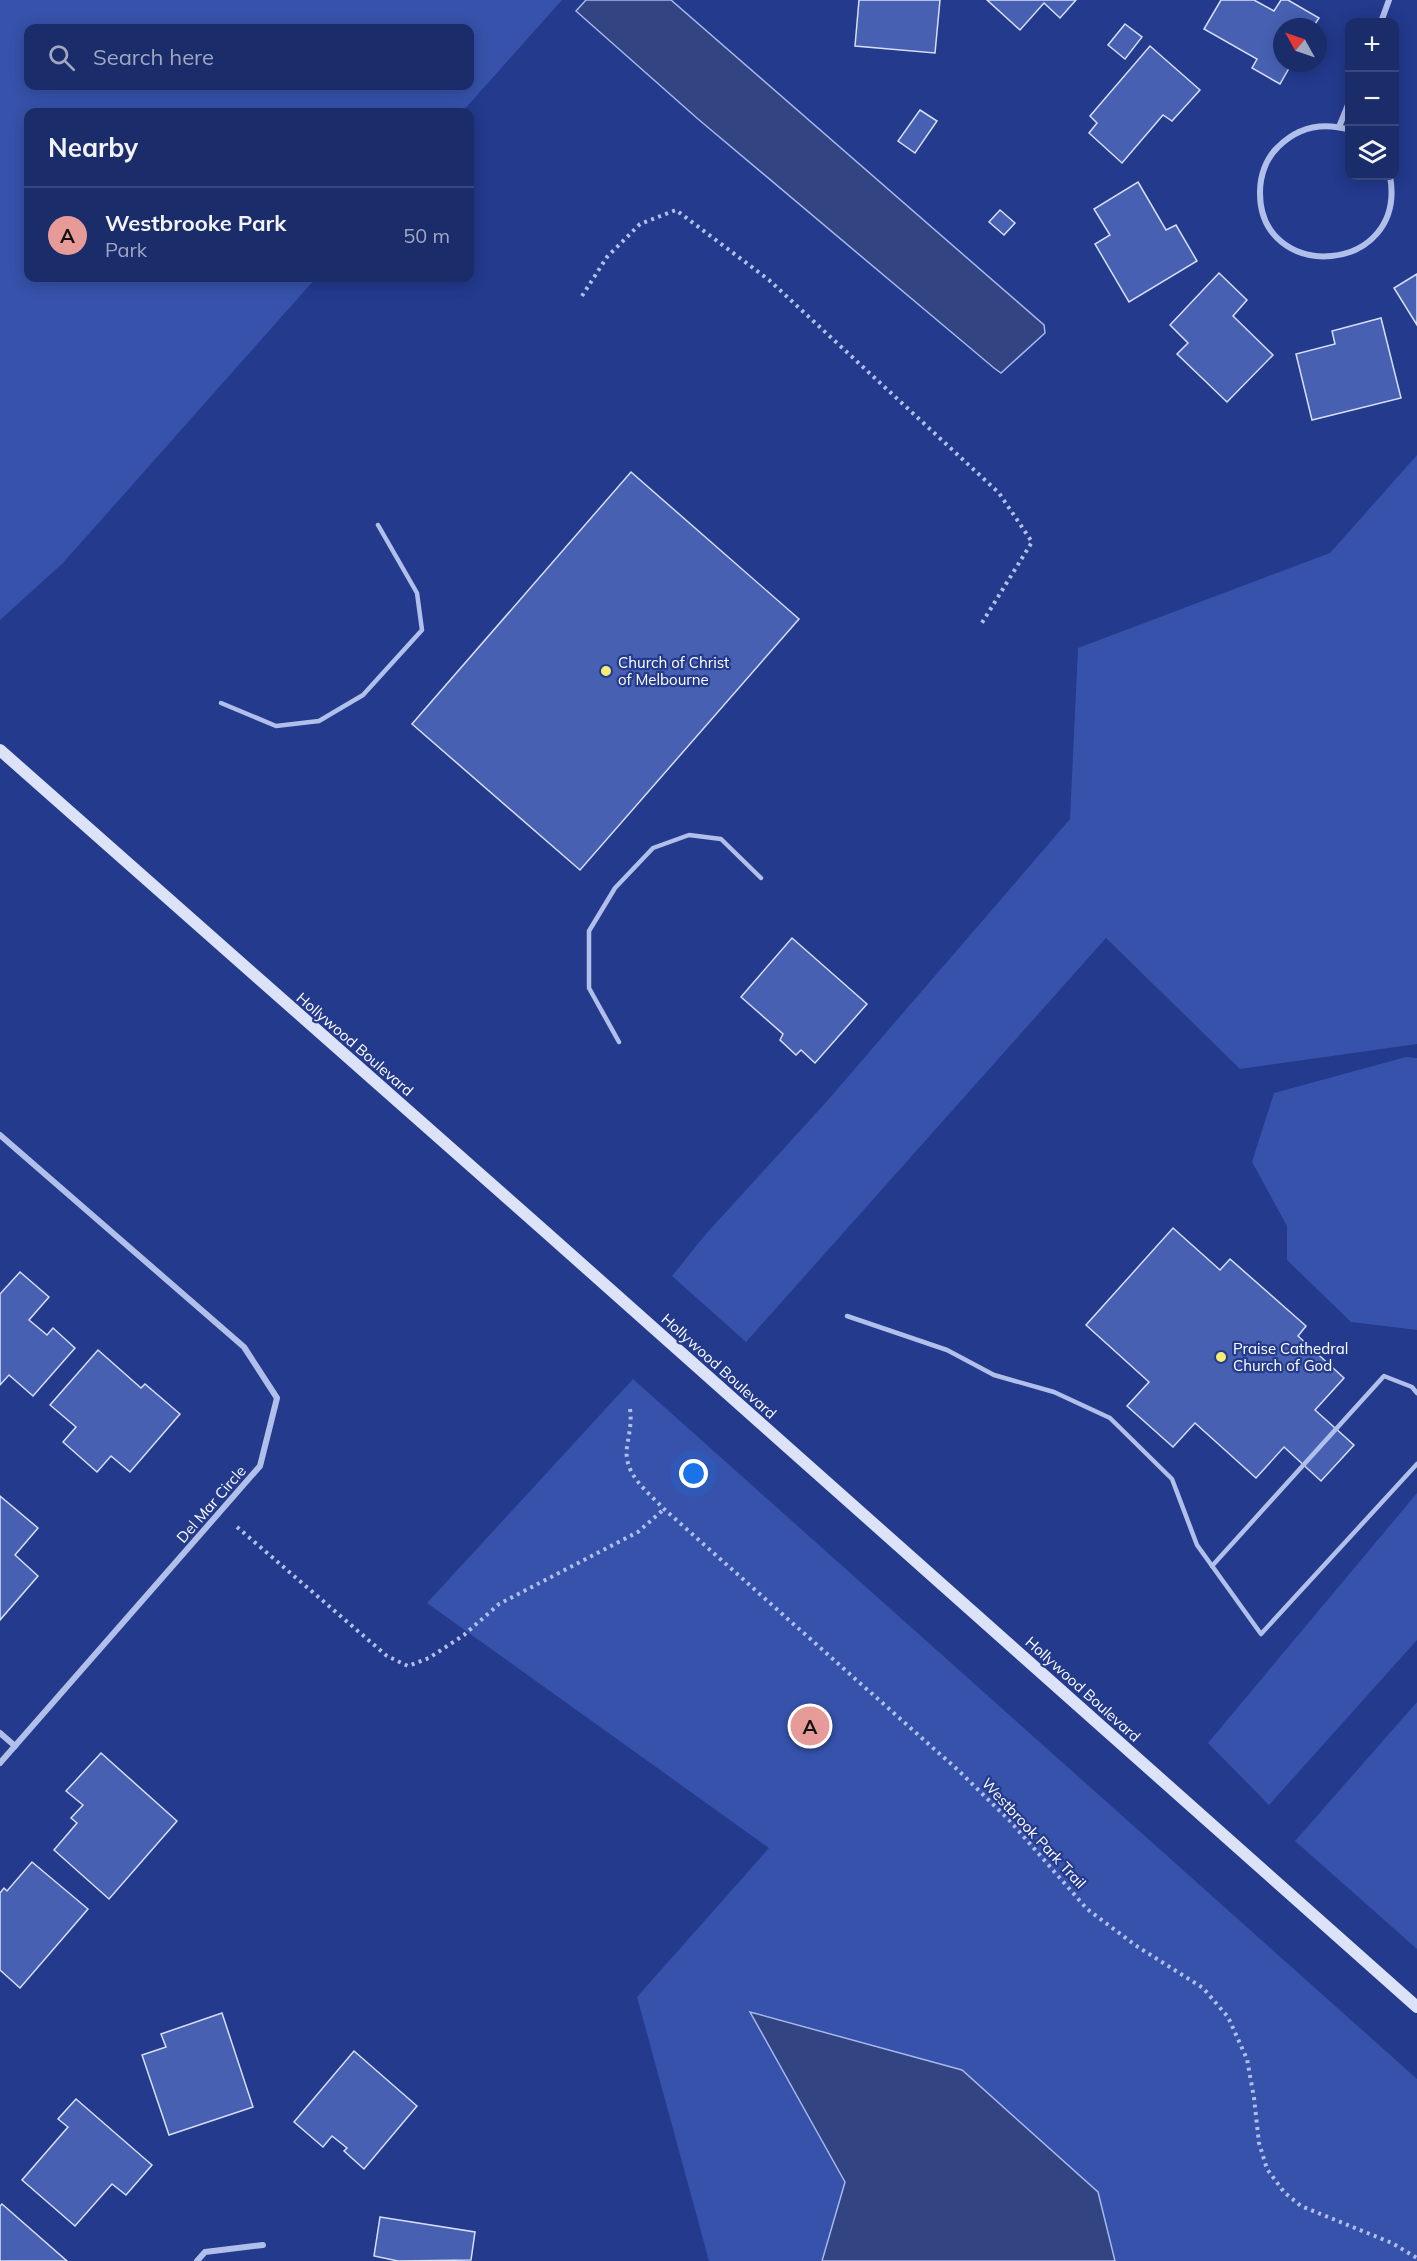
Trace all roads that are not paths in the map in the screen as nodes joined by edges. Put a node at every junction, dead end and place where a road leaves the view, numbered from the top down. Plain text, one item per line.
1 (1389, 0) edge
2 (1382, 18) edge
3 (1345, 112) edge
4 (1339, 127) junction
5 (1345, 129) edge
6 (1390, 180) edge
7 (378, 525) dead end
8 (221, 702) dead end
9 (0, 750) edge
10 (761, 878) dead end
11 (619, 1042) dead end
12 (0, 1136) edge
13 (847, 1316) dead end
14 (1417, 1393) edge
15 (1417, 1464) edge
16 (1212, 1566) junction
17 (0, 1733) edge
18 (15, 1746) junction
19 (0, 1763) edge
20 (1417, 2007) edge
21 (263, 2245) dead end
22 (197, 2261) edge

1 - 2 street
3 - 4 street
4 - 5 street
4 - 6 street
7 - 8 lane
9 - 20 street, Hollywood Boulevard
10 - 11 lane
12 - 18 street, Del Mar Circle
13 - 16 lane
14 - 16 lane
15 - 16 lane
17 - 18 street
18 - 19 street, Del Mar Circle
21 - 22 street

